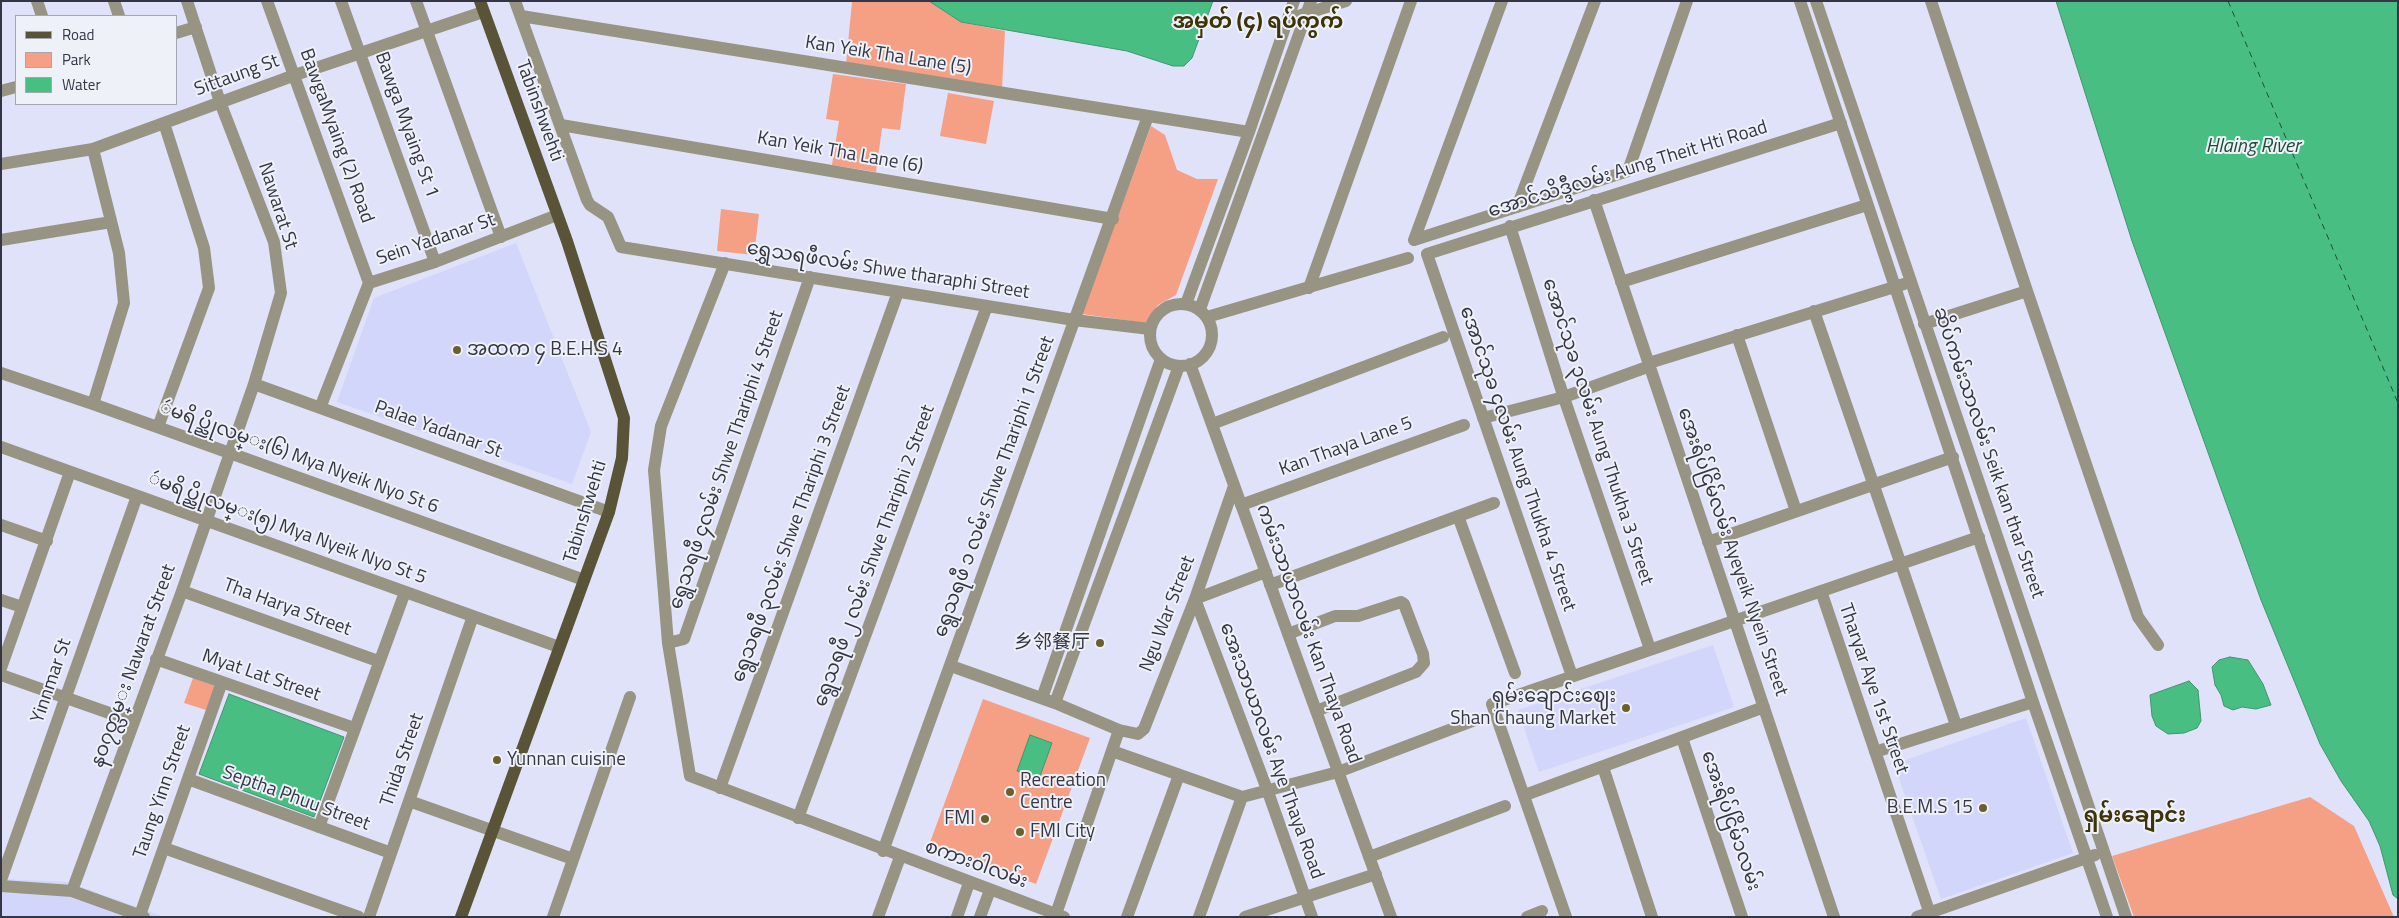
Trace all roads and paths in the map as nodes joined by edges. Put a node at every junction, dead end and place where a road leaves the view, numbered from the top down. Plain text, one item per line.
1 (37, 1) edge
2 (114, 1) edge
3 (187, 1) edge
4 (267, 1) edge
5 (341, 1) edge
6 (416, 1) edge
7 (515, 1) edge
8 (1294, 1) edge
9 (1311, 1) edge
10 (1346, 1) edge
11 (1411, 1) edge
12 (1502, 1) edge
13 (1595, 1) edge
14 (1687, 1) edge
15 (1800, 1) edge
16 (1816, 1) edge
17 (1931, 1) edge
18 (482, 6) edge
19 (1306, 14) junction
20 (42, 15) edge
21 (119, 15) edge
22 (521, 16) junction
23 (1287, 20) junction
24 (196, 27) junction
25 (426, 30) junction
26 (178, 32) edge
27 (360, 53) junction
28 (295, 75) junction
29 (15, 87) edge
30 (1, 91) edge
31 (220, 102) junction
32 (1148, 116) junction
33 (164, 122) junction
34 (1841, 123) junction
35 (560, 125) junction
36 (1249, 132) junction
37 (93, 149) junction
38 (1, 164) edge
39 (1594, 200) junction
40 (1867, 205) junction
41 (1517, 207) junction
42 (557, 215) junction
43 (1113, 219) junction
44 (111, 222) junction
45 (1510, 226) junction
46 (501, 237) junction
47 (1, 240) edge
48 (1426, 254) joint
49 (1408, 258) dead end
50 (435, 262) junction
51 (725, 264) junction
52 (810, 277) junction
53 (1622, 282) junction
54 (1910, 282) junction
55 (369, 283) junction
56 (1896, 286) junction
57 (1309, 288) junction
58 (2026, 291) junction
59 (898, 292) junction
60 (1186, 304) junction
61 (987, 306) junction
62 (1814, 312) junction
63 (1204, 313) junction
64 (1074, 320) junction
65 (1924, 324) junction
66 (1150, 329) junction
67 (1443, 336) dead end
68 (1737, 336) junction
69 (1161, 359) junction
70 (1649, 364) junction
71 (1184, 365) junction
72 (1, 373) edge
73 (254, 384) junction
74 (1564, 397) junction
75 (93, 404) junction
76 (320, 408) junction
77 (1483, 418) junction
78 (1212, 424) junction
79 (1464, 425) dead end
80 (158, 427) junction
81 (1, 447) edge
82 (230, 453) junction
83 (1953, 458) junction
84 (70, 472) junction
85 (1874, 484) junction
86 (1234, 486) junction
87 (137, 496) junction
88 (1494, 503) dead end
89 (1241, 505) junction
90 (1796, 511) junction
91 (609, 512) junction
92 (1458, 516) junction
93 (207, 520) junction
94 (1, 525) edge
95 (1979, 538) junction
96 (47, 540) junction
97 (1708, 542) junction
98 (1902, 564) junction
99 (1266, 572) junction
100 (584, 580) junction
101 (1270, 585) junction
102 (182, 591) junction
103 (1820, 591) junction
104 (405, 592) junction
105 (1195, 599) junction
106 (1, 600) edge
107 (22, 607) junction
108 (473, 616) junction
109 (1735, 620) junction
110 (1288, 634) junction
111 (668, 643) junction
112 (2158, 645) dead end
113 (559, 647) junction
114 (1650, 649) junction
115 (156, 659) junction
116 (378, 661) junction
117 (951, 666) junction
118 (1, 668) edge
119 (1515, 673) dead end
120 (1, 675) edge
121 (1572, 676) junction
122 (222, 682) junction
123 (630, 697) dead end
124 (66, 698) junction
125 (1042, 698) junction
126 (2033, 702) junction
127 (1055, 703) junction
128 (1764, 708) junction
129 (1316, 711) junction
130 (1478, 719) dead end
131 (132, 721) junction
132 (1956, 725) junction
133 (354, 728) junction
134 (1119, 730) junction
135 (1682, 738) junction
136 (1112, 751) junction
137 (1875, 752) junction
138 (1603, 767) junction
139 (1338, 772) junction
140 (1179, 776) junction
141 (188, 779) junction
142 (720, 788) junction
143 (1268, 792) junction
144 (1525, 795) junction
145 (1242, 797) junction
146 (409, 801) junction
147 (1505, 806) dead end
148 (798, 818) junction
149 (319, 827) junction
150 (492, 830) junction
151 (164, 848) junction
152 (883, 850) junction
153 (2104, 852) junction
154 (391, 853) junction
155 (900, 857) junction
156 (1369, 857) junction
157 (2087, 858) junction
158 (572, 859) junction
159 (1376, 874) junction
160 (1, 880) edge
161 (970, 883) junction
162 (1, 886) edge
163 (990, 890) junction
164 (72, 891) junction
165 (1305, 897) junction
166 (1542, 911) dead end
167 (1926, 915) edge
168 (142, 916) edge
169 (1058, 916) edge
170 (359, 917) edge
171 (369, 917) edge
172 (461, 917) edge
173 (553, 917) edge
174 (878, 917) edge
175 (957, 917) edge
176 (980, 917) edge
177 (1127, 917) edge
178 (1199, 917) edge
179 (1245, 917) edge
180 (1312, 917) edge
181 (1391, 917) edge
182 (1527, 917) edge
183 (1566, 917) edge
184 (1652, 917) edge
185 (1742, 917) edge
186 (1834, 917) edge
187 (2107, 917) edge
188 (2126, 917) edge

1 - 20 street
2 - 21 street
3 - 24 street, Nawarat St
4 - 28 street, BawgaMyaing (2) Road
5 - 27 street, Bawga Myaing St 1
6 - 25 street
7 - 22 street
8 - 23 street
9 - 19 street
10 - 19 street
11 - 57 street
12 - 41 street
13 - 41 street
14 - 41 street
15 - 34 street, ဆိပ်ကမ်းသာလမ်း Seik kan thar Street
16 - 54 street, ဆိပ်ကမ်းသာလမ်း Seik kan thar Street
17 - 58 street
18 - 25 street, Sittaung St
18 - 42 main road, Tabinshwehti
19 - 23 street
19 - 63 street
22 - 32 street, Kan Yeik Tha Lane (5)
22 - 35 street
23 - 36 street
24 - 26 street
24 - 31 street, Nawarat St
25 - 27 street, Sittaung St
25 - 46 street
27 - 28 street, Sittaung St
27 - 50 street, Bawga Myaing St 1
28 - 31 street, Sittaung St
28 - 55 street, BawgaMyaing (2) Road
29 - 30 street
31 - 33 street, Sittaung St
31 - 73 street, Nawarat St
32 - 36 street, Kan Yeik Tha Lane (5)
32 - 43 street, ရွေသရဖီ ၁ လမ်း Shwe Thariphi 1 Street
33 - 37 street, Sittaung St
33 - 80 street
34 - 39 street, အောင်သိဒ္ဒီလမ်း Aung Theit Hti Road
34 - 40 street, ဆိပ်ကမ်းသာလမ်း Seik kan thar Street
35 - 43 street, Kan Yeik Tha Lane (6)
35 - 51 street, ရွှေသရဖီလမ်း Shwe tharaphi Street
36 - 60 street
37 - 38 street, Sittaung St
37 - 44 street
39 - 45 street, အောင်သိဒ္ဒီလမ်း Aung Theit Hti Road
39 - 53 street, အေးရိပ်ငြိမ်လမ်း Ayeyeik Nyein Street
40 - 53 street
40 - 56 street, ဆိပ်ကမ်းသာလမ်း Seik kan thar Street
42 - 46 street, Sein Yadanar St
42 - 91 main road, Tabinshwehti
43 - 64 street, ရွေသရဖီ ၁ လမ်း Shwe Thariphi 1 Street
44 - 47 street
44 - 75 street
45 - 48 street, အောင်သိဒ္ဒီလမ်း Aung Theit Hti Road
45 - 74 street, အောင်သုခ ၃လမ်း Aung Thukha 3 Street
46 - 50 street, Sein Yadanar St
48 - 77 street, အောင်သုခ ၄လမ်း Aung Thukha 4 Street
49 - 57 street
50 - 55 street, Sein Yadanar St
51 - 52 street, ရွှေသရဖီလမ်း Shwe tharaphi Street
51 - 111 street
52 - 59 street, ရွှေသရဖီလမ်း Shwe tharaphi Street
52 - 111 street, ရွေသရဖီ ၄လမ်း Shwe Thariphi 4 Street
53 - 70 street, အေးရိပ်ငြိမ်လမ်း Ayeyeik Nyein Street
54 - 56 street
54 - 65 street, ဆိပ်ကမ်းသာလမ်း Seik kan thar Street
55 - 76 street, Sein Yadanar St
56 - 62 street
56 - 83 street, ဆိပ်ကမ်းသာလမ်း Seik kan thar Street
57 - 63 street
58 - 65 street
58 - 112 street
59 - 61 street, ရွှေသရဖီလမ်း Shwe tharaphi Street
59 - 142 street, ရွေသရဖီ ၃လမ်း Shwe Thariphi 3 Street
60 - 63 street
60 - 66 street
61 - 64 street, ရွှေသရဖီလမ်း Shwe tharaphi Street
61 - 148 street, ရွေသရဖီ ၂ လမ်း Shwe Thariphi 2 Street
62 - 68 street
62 - 85 street
63 - 71 street
64 - 66 street, ရွှေသရဖီလမ်း Shwe tharaphi Street
64 - 117 street, ရွေသရဖီ ၁ လမ်း Shwe Thariphi 1 Street
65 - 153 street, ဆိပ်ကမ်းသာလမ်း Seik kan thar Street
66 - 69 street
67 - 78 street
68 - 70 street
68 - 90 street
69 - 71 street
69 - 125 street
70 - 74 street
70 - 97 street, အေးရိပ်ငြိမ်လမ်း Ayeyeik Nyein Street
71 - 78 street, ကမ်းသာယာလမ်း Kan Thaya Road
71 - 127 street
72 - 75 street, ဴမရိပ္ညိုလမ္း(၆) Mya Nyeik Nyo St 6
73 - 76 street, Palae Yadanar St
73 - 82 street, Nawarat St
74 - 77 street
74 - 114 street, အောင်သုခ ၃လမ်း Aung Thukha 3 Street
75 - 80 street, ဴမရိပ္ညိုလမ္း(၆) Mya Nyeik Nyo St 6
76 - 91 street, Palae Yadanar St
77 - 121 street, အောင်သုခ ၄လမ်း Aung Thukha 4 Street
78 - 86 street, ကမ်းသာယာလမ်း Kan Thaya Road
79 - 89 street, Kan Thaya Lane 5
80 - 82 street, ဴမရိပ္ညိုလမ္း(၆) Mya Nyeik Nyo St 6
81 - 84 street, ဴမရိပ္ညိုလမ္း(၅) Mya Nyeik Nyo St 5
82 - 93 street, နဝ၇တ္လမ္း Nawarat Street
82 - 100 street, ဴမရိပ္ညိုလမ္း(၆) Mya Nyeik Nyo St 6
83 - 85 street
83 - 95 street, ဆိပ်ကမ်းသာလမ်း Seik kan thar Street
84 - 87 street, ဴမရိပ္ညိုလမ္း(၅) Mya Nyeik Nyo St 5
84 - 96 street
85 - 90 street
85 - 98 street
86 - 89 street, ကမ်းသာယာလမ်း Kan Thaya Road
86 - 105 street, Ngu War Street
87 - 93 street, ဴမရိပ္ညိုလမ္း(၅) Mya Nyeik Nyo St 5
87 - 124 street, Yinnmar St
88 - 92 street
89 - 99 street, ကမ်းသာယာလမ်း Kan Thaya Road
90 - 97 street
91 - 100 main road, Tabinshwehti
92 - 101 street
92 - 119 street
93 - 102 street, နဝ၇တ္လမ္း Nawarat Street
93 - 104 street, ဴမရိပ္ညိုလမ္း(၅) Mya Nyeik Nyo St 5
94 - 96 street
95 - 98 street
95 - 126 street, ဆိပ်ကမ်းသာလမ်း Seik kan thar Street
96 - 107 street
97 - 109 street, အေးရိပ်ငြိမ်လမ်း Ayeyeik Nyein Street
98 - 103 street
98 - 132 street
99 - 101 street, ကမ်းသာယာလမ်း Kan Thaya Road
99 - 105 street
100 - 113 main road, Tabinshwehti
101 - 110 street, ကမ်းသာယာလမ်း Kan Thaya Road
102 - 115 street, နဝ၇တ္လမ္း Nawarat Street
102 - 116 street, Tha Harya Street
103 - 109 street
103 - 137 street, Tharyar Aye 1st Street
104 - 108 street, ဴမရိပ္ညိုလမ္း(၅) Mya Nyeik Nyo St 5
104 - 116 street
105 - 134 street, Ngu War Street
105 - 143 street, အေးသာယာလမ်း Aye Thaya Road
106 - 107 street
107 - 118 street
108 - 113 street, ဴမရိပ္ညိုလမ္း(၅) Mya Nyeik Nyo St 5
108 - 146 street, Thida Street
109 - 114 street
109 - 128 street, အေးရိပ်ငြိမ်လမ်း Ayeyeik Nyein Street
110 - 129 street, ကမ်းသာယာလမ်း Kan Thaya Road
110 - 129 street
111 - 142 street, စကား၀ါလမ်း
113 - 150 main road, Tabinshwehti
114 - 121 street
115 - 122 street, Myat Lat Street
115 - 131 street, နဝ၇တ္လမ္း Nawarat Street
116 - 133 street
117 - 125 street
117 - 152 street, ရွေသရဖီ ၁ လမ်း Shwe Thariphi 1 Street
120 - 124 street
121 - 144 street
122 - 133 street, Myat Lat Street
122 - 141 street, Taung Yinn Street
123 - 158 street
124 - 131 street
124 - 160 street, Yinnmar St
125 - 127 street
126 - 132 street
126 - 157 street, ဆိပ်ကမ်းသာလမ်း Seik kan thar Street
127 - 134 street
128 - 135 street
128 - 186 street, အေးရိပ်ငြိမ်လမ်း Ayeyeik Nyein Street
129 - 139 street, ကမ်းသာယာလမ်း Kan Thaya Road
130 - 139 street
131 - 164 street, နဝ၇တ္လမ္း Nawarat Street
132 - 137 street
133 - 149 street
134 - 136 street
135 - 138 street
135 - 185 street, အေးရိပ်ငြိမ်၁လမ်း
136 - 140 street
136 - 169 street
137 - 167 street, Tharyar Aye 1st Street
138 - 144 street
138 - 184 street
139 - 143 street
139 - 156 street, ကမ်းသာယာလမ်း Kan Thaya Road
140 - 145 street
140 - 177 street
141 - 149 street, Septha Phuu Street
141 - 151 street, Taung Yinn Street
142 - 148 street, စကား၀ါလမ်း
143 - 145 street
143 - 165 street, အေးသာယာလမ်း Aye Thaya Road
144 - 183 street
145 - 178 street
146 - 150 street
146 - 154 street, Thida Street
147 - 156 street
148 - 152 street, စကား၀ါလမ်း
149 - 154 street, Septha Phuu Street
150 - 158 street
150 - 172 main road, Tabinshwehti
151 - 168 street, Taung Yinn Street
151 - 170 street
152 - 155 street, စကား၀ါလမ်း
153 - 157 street
153 - 188 street, ဆိပ်ကမ်းသာလမ်း Seik kan thar Street
154 - 171 street, Thida Street
155 - 161 street, စကား၀ါလမ်း
155 - 174 street
156 - 159 street, ကမ်းသာယာလမ်း Kan Thaya Road
157 - 167 street
157 - 187 street, ဆိပ်ကမ်းသာလမ်း Seik kan thar Street
158 - 173 street
159 - 165 street
159 - 181 street, ကမ်းသာယာလမ်း Kan Thaya Road
161 - 163 street, စကား၀ါလမ်း
161 - 175 street
162 - 164 street
163 - 169 street, စကား၀ါလမ်း
163 - 176 street
164 - 168 street
165 - 179 street
165 - 180 street, အေးသာယာလမ်း Aye Thaya Road
166 - 182 street

